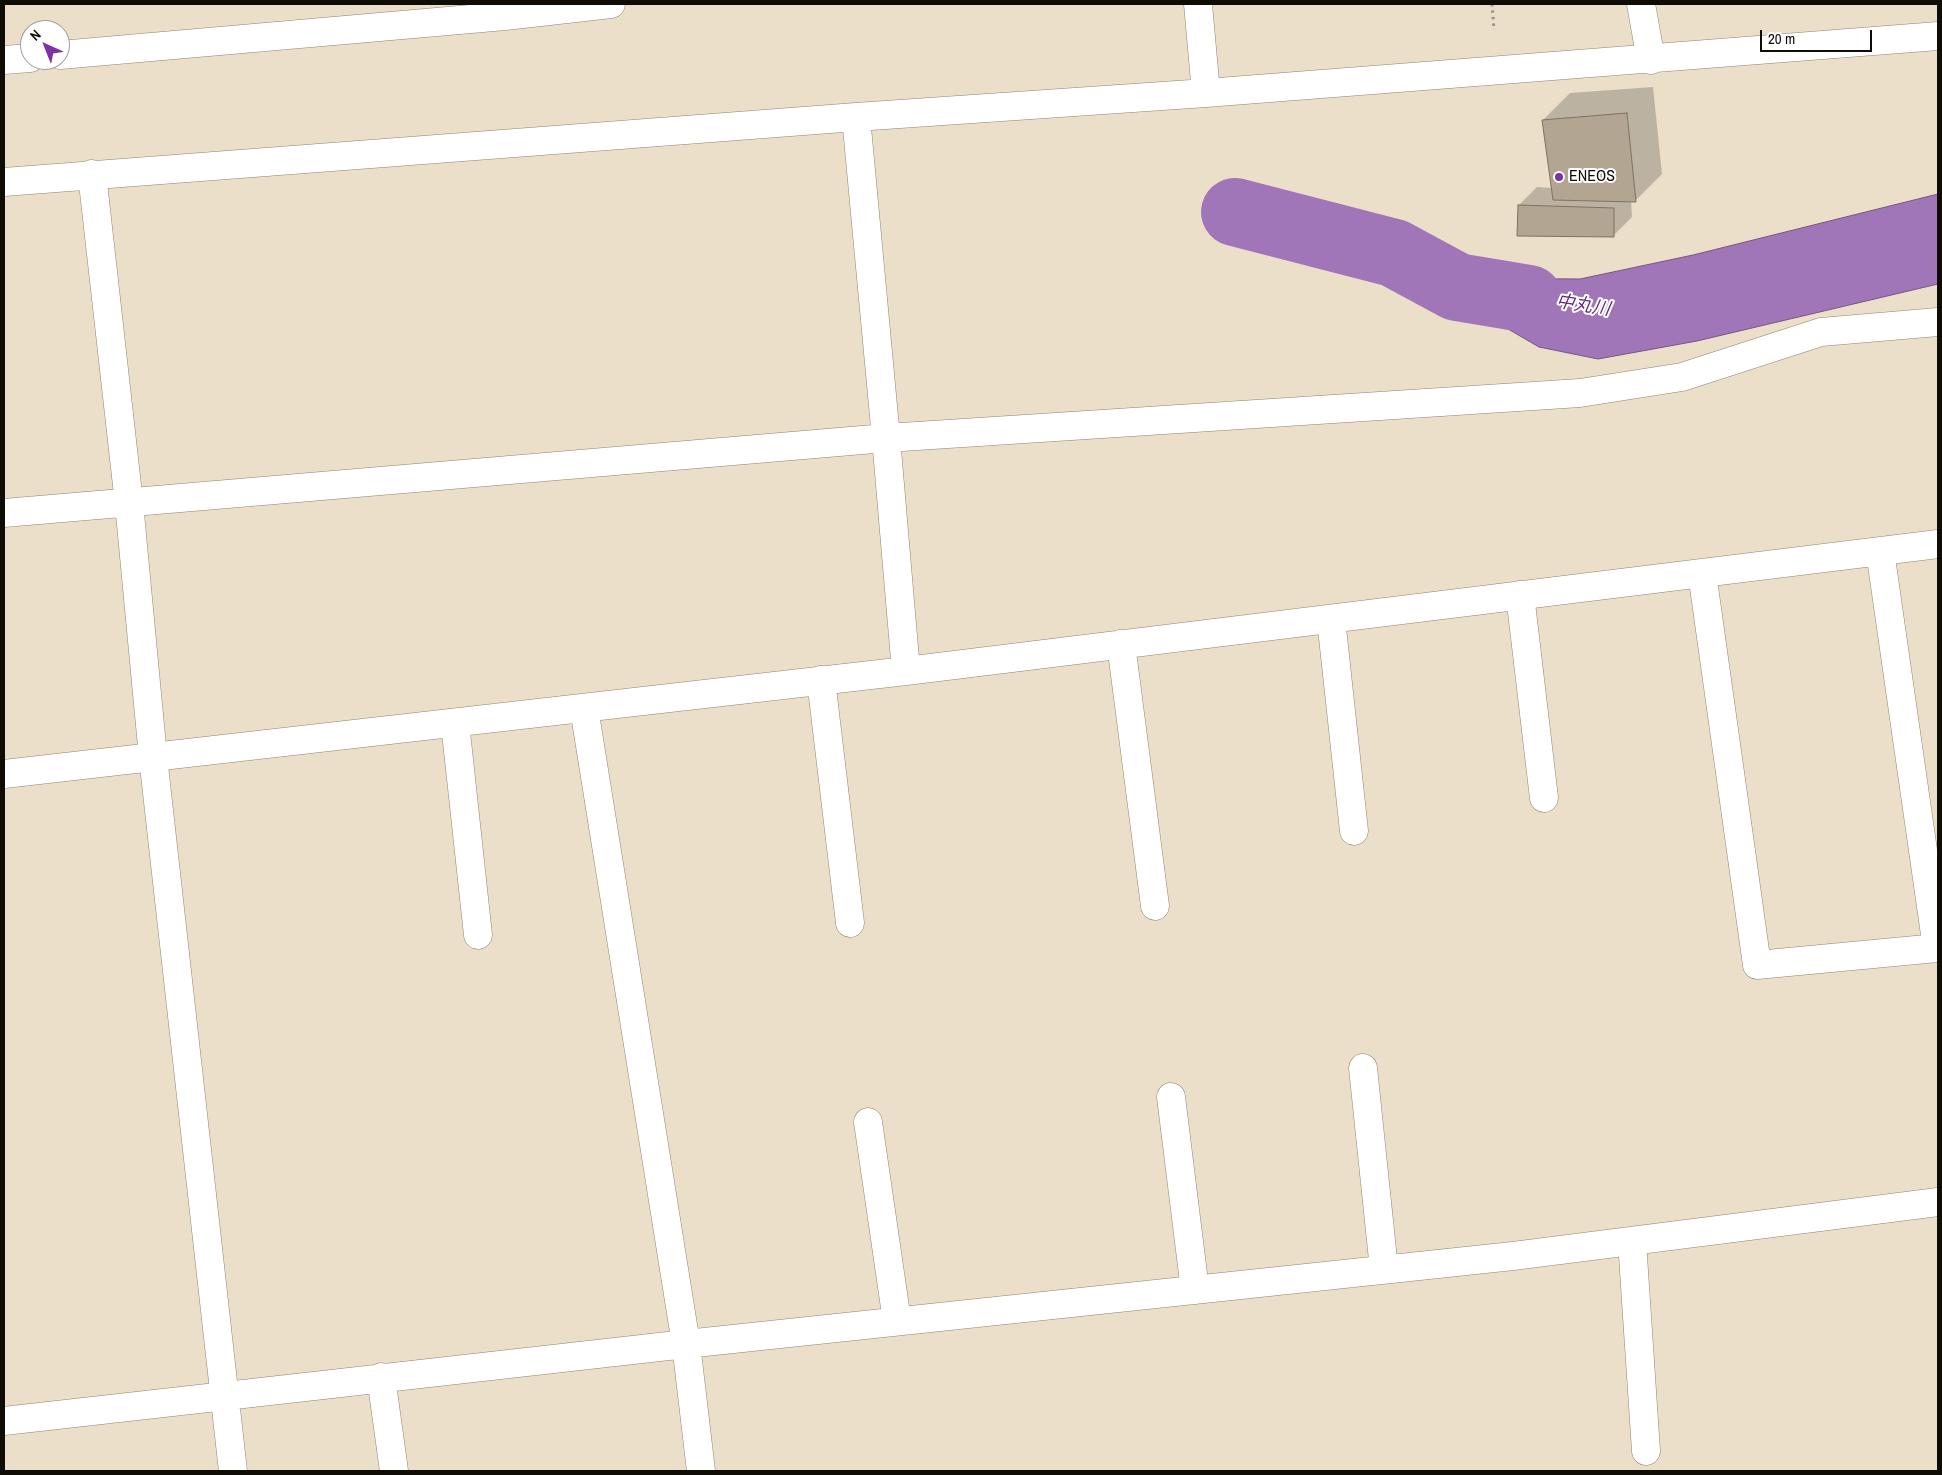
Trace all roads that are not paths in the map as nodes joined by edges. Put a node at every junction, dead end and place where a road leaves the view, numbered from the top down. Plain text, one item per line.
1 (611, 4) edge
2 (1198, 4) edge
3 (1641, 4) edge
4 (1938, 36) edge
5 (70, 54) edge
6 (20, 59) edge
7 (4, 60) edge
8 (1651, 60) junction
9 (1206, 93) junction
10 (856, 117) junction
11 (92, 174) junction
12 (4, 182) edge
13 (1938, 322) edge
14 (886, 438) junction
15 (129, 503) junction
16 (4, 514) edge
17 (1938, 544) edge
18 (1880, 551) junction
19 (1702, 573) junction
20 (1520, 596) junction
21 (1331, 619) junction
22 (1121, 644) junction
23 (906, 671) junction
24 (821, 680) junction
25 (584, 708) junction
26 (455, 723) junction
27 (153, 757) junction
28 (4, 774) edge
29 (1544, 798) dead end
30 (1354, 831) dead end
31 (1155, 906) dead end
32 (850, 923) dead end
33 (478, 935) dead end
34 (1363, 1068) dead end
35 (1171, 1097) dead end
36 (868, 1122) dead end
37 (1938, 1202) edge
38 (1632, 1241) junction
39 (1384, 1269) junction
40 (1195, 1290) junction
41 (897, 1321) junction
42 (686, 1344) junction
43 (381, 1378) junction
44 (224, 1394) junction
45 (4, 1420) edge
46 (1646, 1451) dead end
47 (233, 1471) edge
48 (394, 1471) edge
49 (701, 1471) edge

1 - 5 street
2 - 9 street
3 - 8 street
4 - 8 street
6 - 7 street
8 - 9 street
9 - 10 street
10 - 11 street
10 - 14 street
11 - 12 street
11 - 15 street
13 - 14 street
14 - 15 street
14 - 23 street
15 - 16 street
15 - 27 street
17 - 18 street
18 - 19 street
18 - 19 street
19 - 20 street
20 - 21 street
20 - 29 street
21 - 22 street
21 - 30 street
22 - 23 street
22 - 31 street
23 - 24 street
24 - 25 street
24 - 32 street
25 - 26 street
25 - 42 street
26 - 27 street
26 - 33 street
27 - 28 street
27 - 44 street
34 - 39 street
35 - 40 street
36 - 41 street
37 - 38 street
38 - 39 street
38 - 46 street
39 - 40 street
40 - 41 street
41 - 42 street
42 - 43 street
42 - 49 street
43 - 44 street
43 - 48 street
44 - 45 street
44 - 47 street

